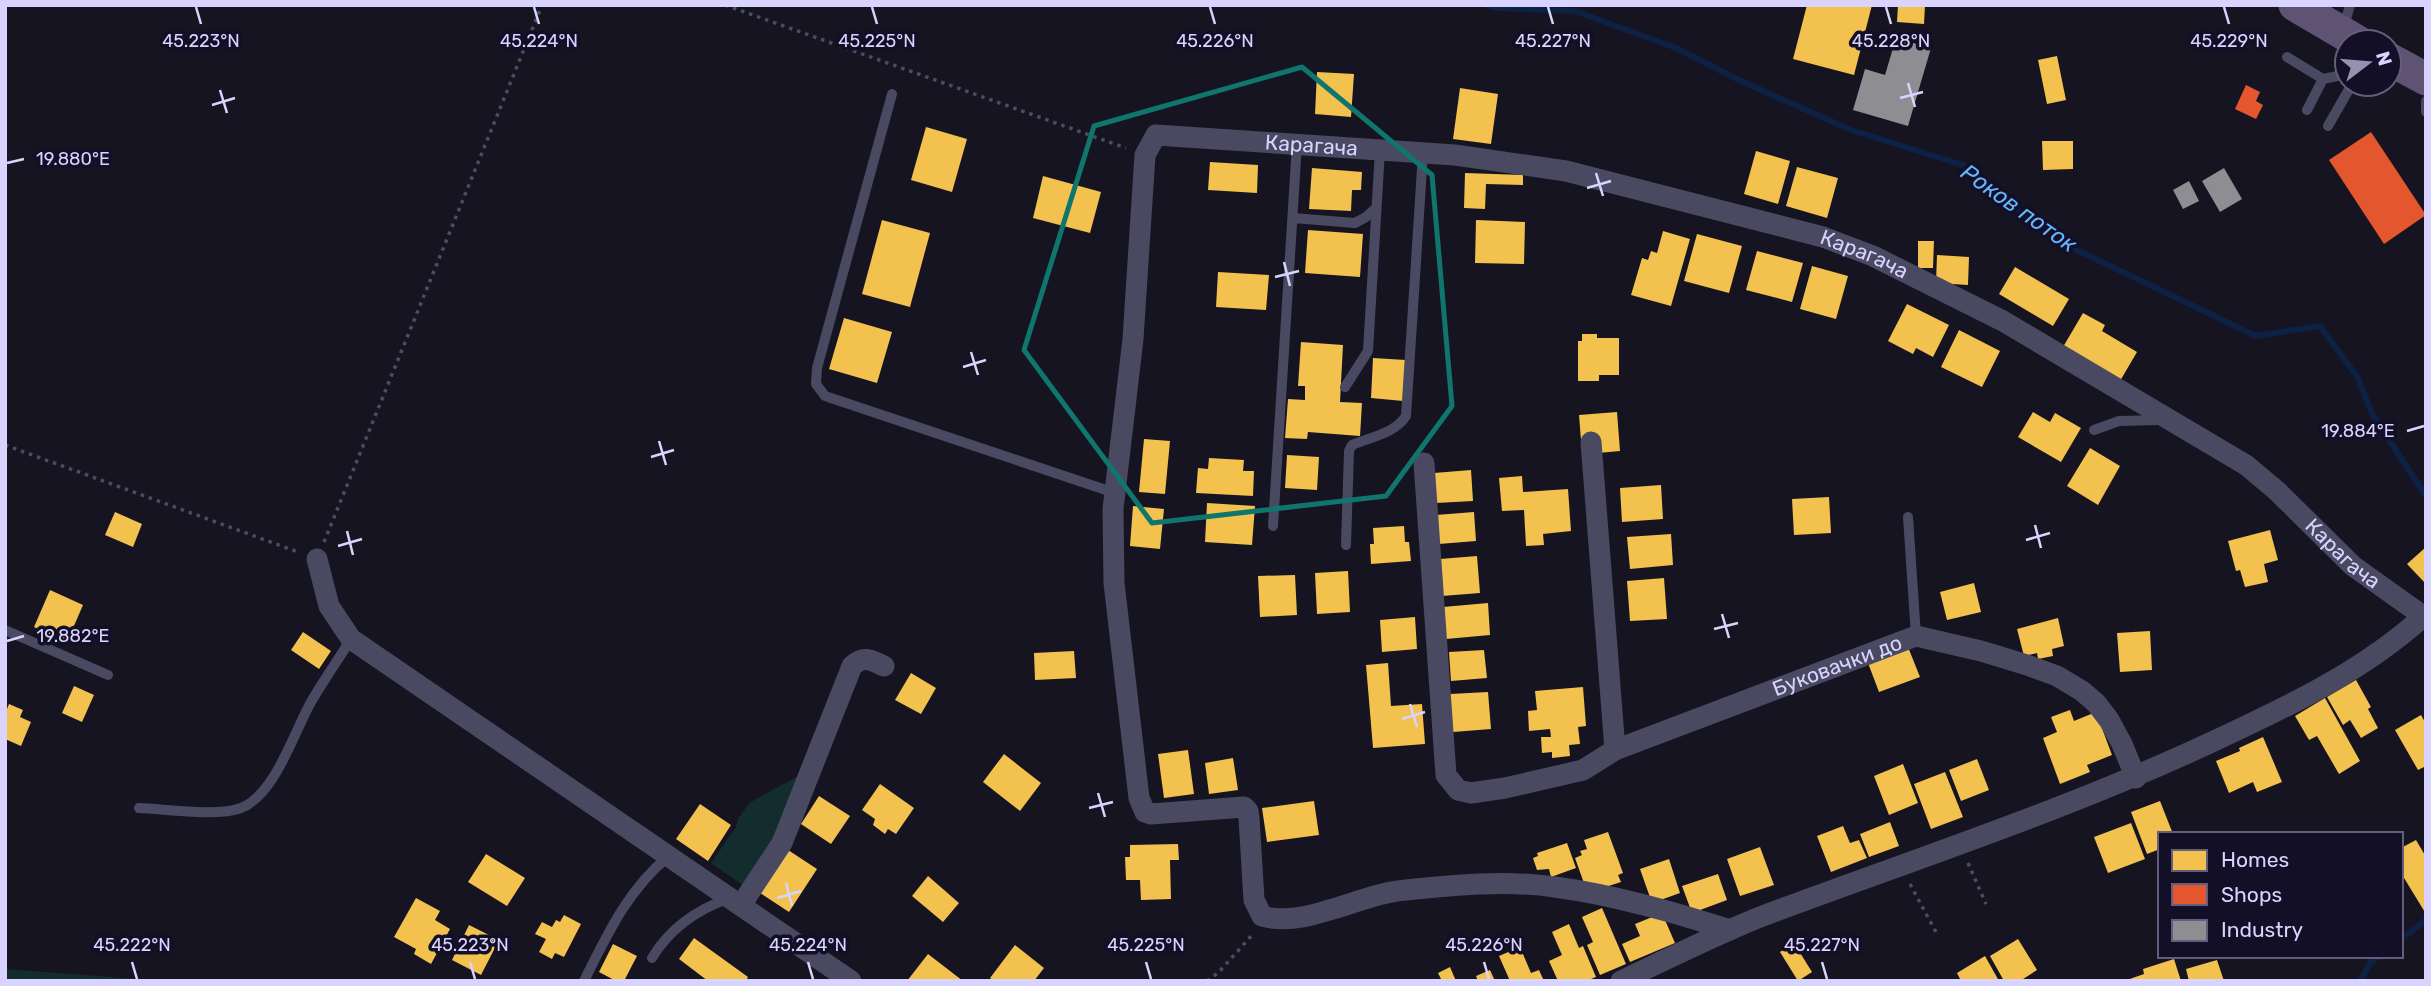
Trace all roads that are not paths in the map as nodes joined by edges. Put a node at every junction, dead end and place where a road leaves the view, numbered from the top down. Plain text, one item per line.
1 (2295, 5) edge
2 (2350, 27) edge
3 (2287, 57) dead end
4 (2403, 67) edge
5 (2333, 77) edge
6 (2323, 79) junction
7 (2426, 79) edge
8 (892, 94) dead end
9 (2344, 98) edge
10 (2426, 101) edge
11 (2307, 110) dead end
12 (2426, 112) edge
13 (2328, 126) dead end
14 (1297, 144) junction
15 (1380, 150) junction
16 (1423, 153) junction
17 (1376, 208) junction
18 (1293, 218) junction
19 (1345, 387) dead end
20 (2172, 422) junction
21 (2094, 430) dead end
22 (1591, 442) dead end
23 (1424, 463) dead end
24 (1115, 493) junction
25 (1908, 517) dead end
26 (1273, 526) dead end
27 (1346, 545) dead end
28 (317, 559) road end
29 (2424, 615) edge
30 (5, 629) edge
31 (1916, 636) junction
32 (351, 639) junction
33 (884, 666) dead end
34 (108, 675) dead end
35 (1615, 750) junction
36 (2136, 778) junction
37 (139, 808) dead end
38 (669, 856) junction
39 (736, 902) junction
40 (1730, 930) junction
41 (652, 958) dead end
42 (584, 981) edge
43 (851, 981) edge
44 (1621, 981) edge

1 - 2 main road
3 - 6 lane
4 - 7 main road
5 - 6 lane
6 - 11 lane
8 - 24 lane
9 - 13 lane
10 - 12 lane
14 - 15 street, Карагача
14 - 18 lane
14 - 24 street, Карагача
15 - 16 street, Карагача
15 - 17 lane
16 - 20 street, Карагача
16 - 27 lane
17 - 18 lane
17 - 19 lane
18 - 26 lane
20 - 21 lane
20 - 29 street, Карагача
22 - 35 street
23 - 35 street, Буковачки до
24 - 40 street
25 - 31 lane
28 - 32 street
29 - 36 street
30 - 34 lane
31 - 35 street, Буковачки до
31 - 36 street, Буковачки до
32 - 37 lane
32 - 38 street
33 - 39 street
36 - 40 street
38 - 39 street
38 - 42 lane
39 - 41 lane
39 - 43 street
40 - 44 street

